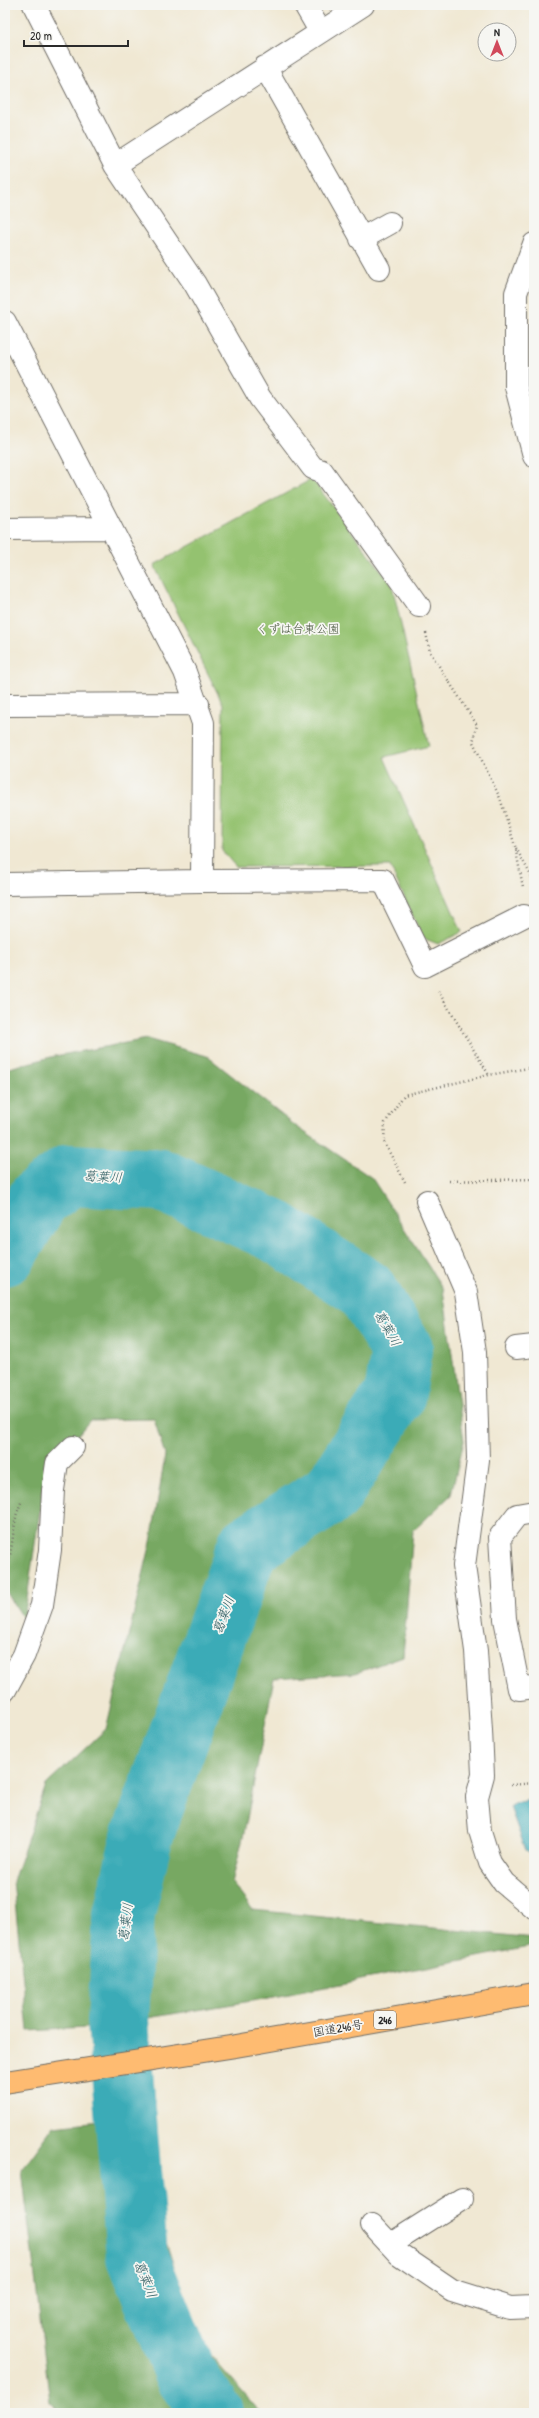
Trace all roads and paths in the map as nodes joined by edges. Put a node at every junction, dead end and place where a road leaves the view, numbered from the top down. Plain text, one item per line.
1 (34, 5) edge
2 (305, 5) edge
3 (363, 5) edge
4 (320, 31) junction
5 (265, 67) junction
6 (115, 165) junction
7 (390, 223) dead end
8 (361, 239) junction
9 (534, 244) edge
10 (379, 269) dead end
11 (5, 322) edge
12 (11, 345) edge
13 (534, 456) edge
14 (112, 528) junction
15 (5, 529) edge
16 (418, 606) joint
17 (198, 704) junction
18 (5, 706) edge
19 (515, 846) junction
20 (202, 881) junction
21 (534, 881) edge
22 (5, 884) edge
23 (524, 916) joint
24 (449, 1011) dead end
25 (534, 1067) edge
26 (489, 1074) junction
27 (534, 1179) edge
28 (412, 1181) dead end
29 (442, 1181) dead end
30 (404, 1182) junction
31 (427, 1201) joint
32 (73, 1447) dead end
33 (534, 1512) edge
34 (7, 1585) dead end
35 (5, 1590) edge
36 (505, 1619) junction
37 (472, 1623) junction
38 (534, 1687) edge
39 (5, 1690) edge
40 (534, 1908) edge
41 (534, 1994) edge
42 (5, 2082) edge
43 (462, 2199) dead end
44 (372, 2225) dead end
45 (391, 2244) junction
46 (534, 2307) edge

1 - 6 street
2 - 4 street
3 - 4 street
4 - 5 street
5 - 6 street
5 - 8 street
6 - 16 street
7 - 8 street
8 - 10 street
9 - 13 street
11 - 12 street
12 - 14 street
14 - 15 street
14 - 17 street
16 - 19 path
17 - 18 street
17 - 20 street
19 - 21 path
19 - 23 path
20 - 22 street
20 - 23 street
24 - 26 path
25 - 26 path
26 - 30 path
27 - 29 path
28 - 30 path
30 - 31 path
31 - 37 street
32 - 39 street
33 - 36 street
34 - 35 path
36 - 37 street
36 - 38 street
37 - 40 street
41 - 42 highway, 国道246号 / 246
43 - 45 street
44 - 45 street
45 - 46 street

